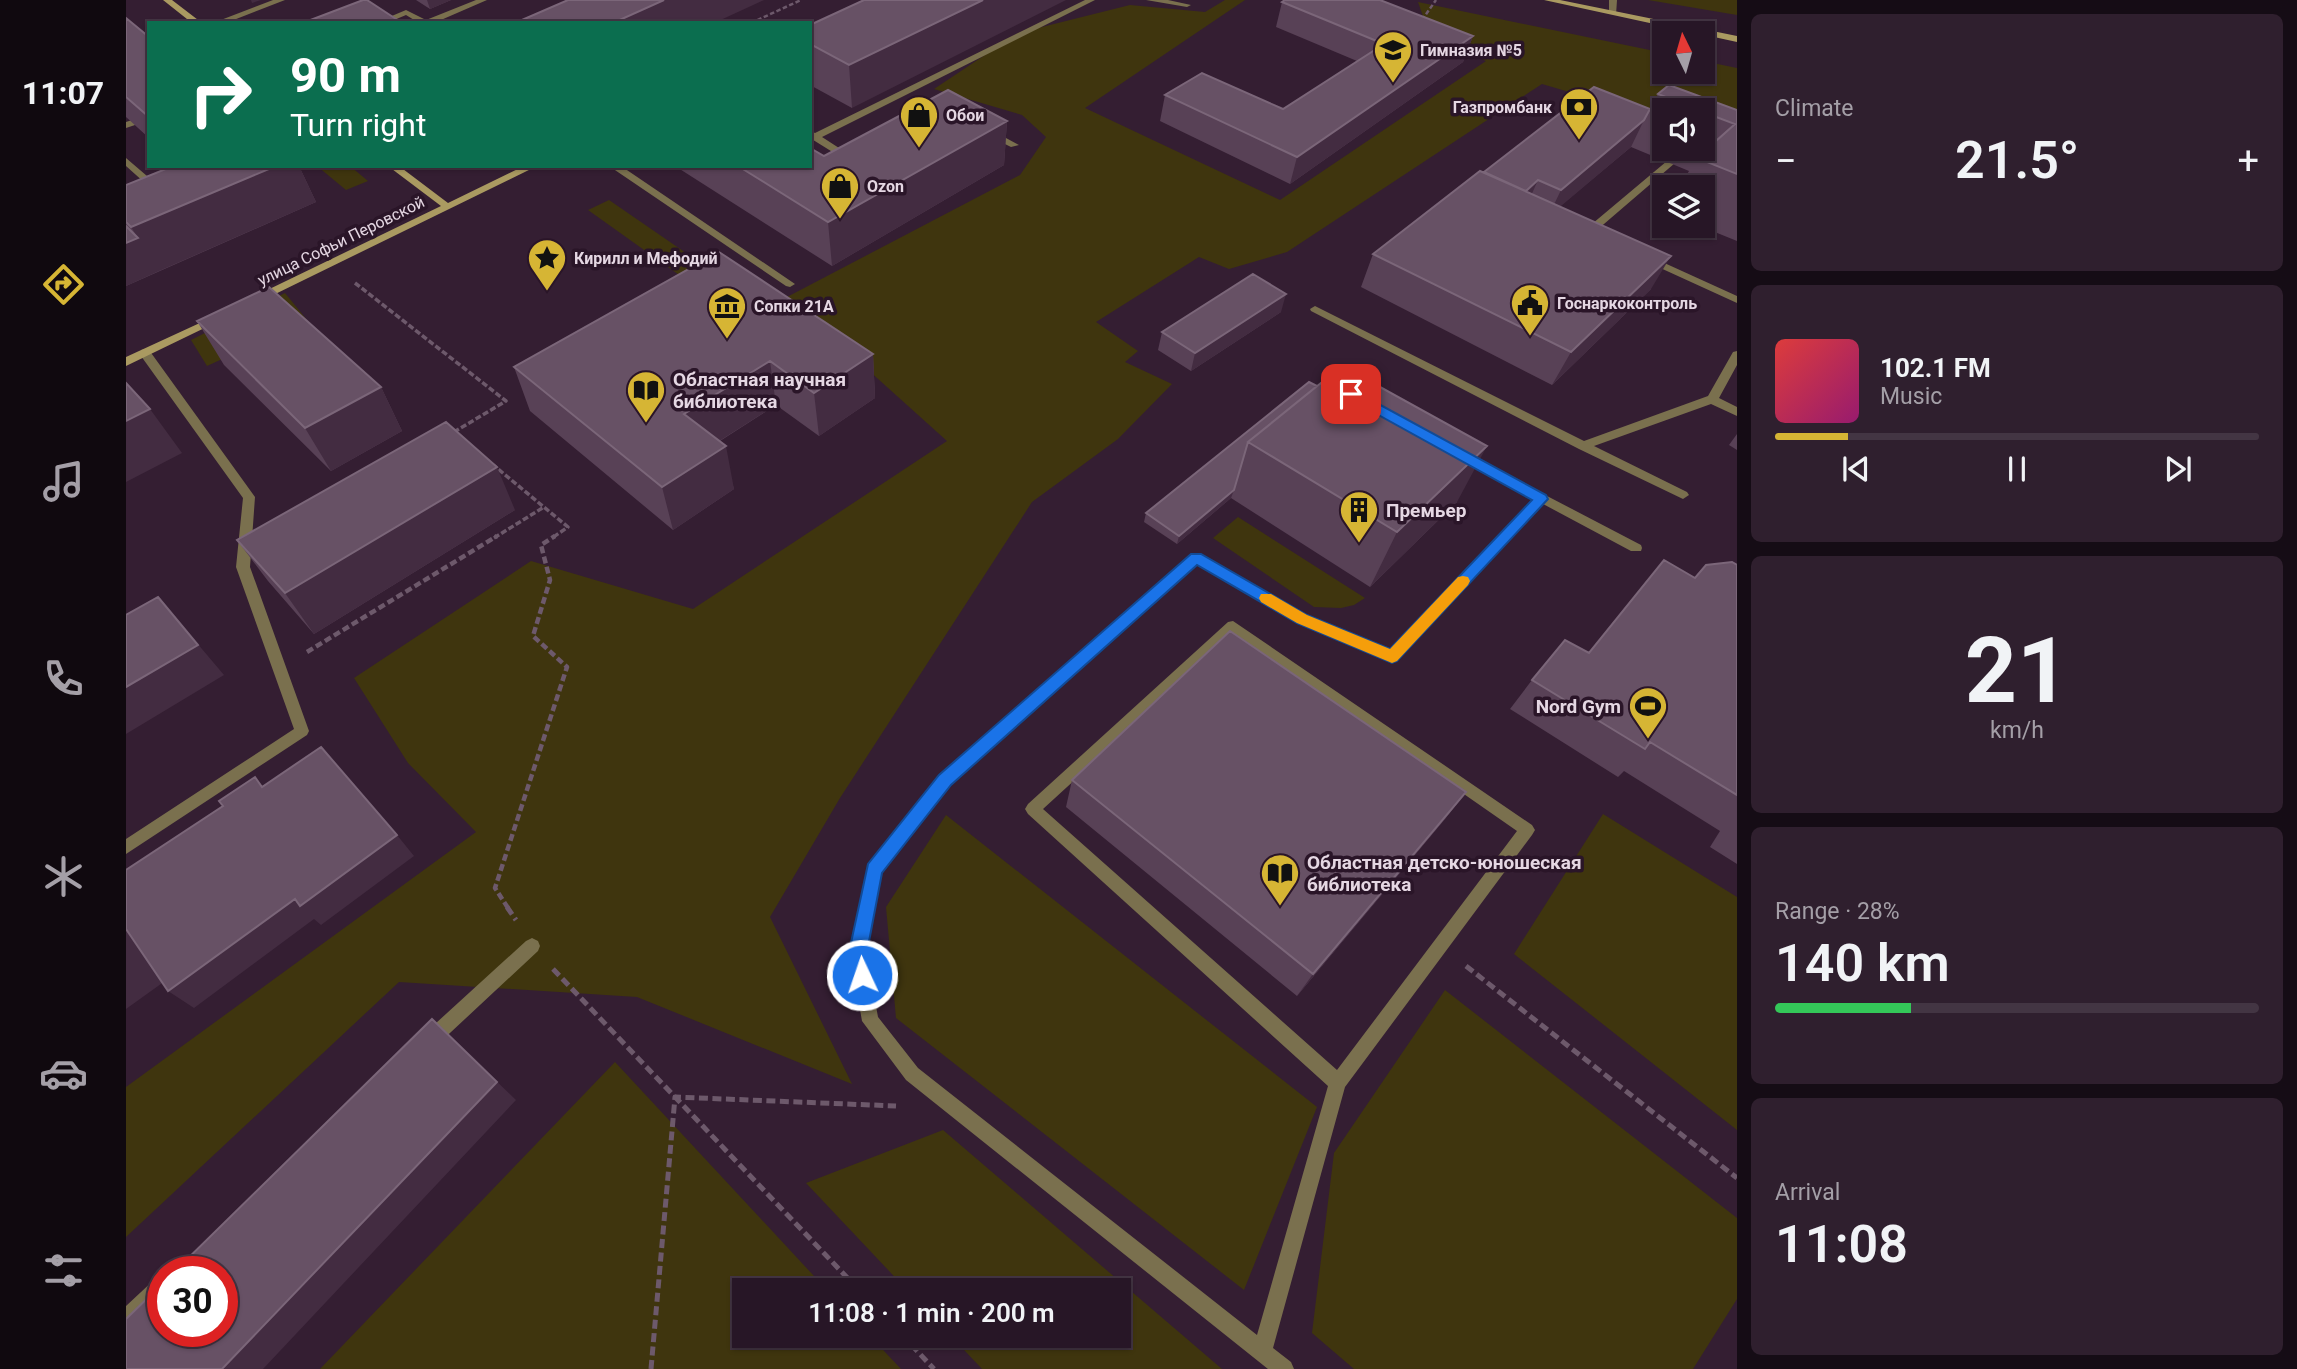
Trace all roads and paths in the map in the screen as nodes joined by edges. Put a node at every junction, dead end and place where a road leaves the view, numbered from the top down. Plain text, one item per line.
1 (167, 0) edge
2 (281, 0) edge
3 (483, 0) edge
4 (801, 0) edge
5 (1091, 0) edge
6 (1150, 0) edge
7 (1436, 0) edge
8 (1548, 0) edge
9 (1613, 0) edge
10 (1187, 5) dead end
11 (1613, 13) junction
12 (195, 21) edge
13 (223, 21) edge
14 (387, 21) edge
15 (422, 21) edge
16 (431, 21) edge
17 (755, 21) edge
18 (1422, 21) edge
19 (1737, 39) edge
20 (979, 127) edge
21 (813, 135) edge
22 (1014, 145) dead end
23 (126, 161) edge
24 (855, 163) edge
25 (1670, 163) edge
26 (396, 168) edge
27 (528, 168) edge
28 (622, 168) edge
29 (170, 201) edge
30 (448, 207) junction
31 (1602, 237) edge
32 (1639, 254) edge
33 (352, 281) dead end
34 (790, 284) dead end
35 (254, 300) edge
36 (1737, 300) edge
37 (1315, 309) dead end
38 (230, 312) edge
39 (145, 353) junction
40 (1737, 355) edge
41 (126, 362) edge
42 (1712, 399) junction
43 (1737, 412) edge
44 (464, 440) edge
45 (1446, 446) edge
46 (1583, 446) junction
47 (484, 457) edge
48 (1682, 495) dead end
49 (1541, 499) junction
50 (544, 507) junction
51 (1636, 548) dead end
52 (280, 669) junction
53 (126, 847) edge
54 (532, 946) junction
55 (1440, 947) junction
56 (420, 1049) edge
57 (1338, 1083) junction
58 (675, 1097) junction
59 (957, 1109) junction
60 (1737, 1178) edge
61 (848, 1278) edge
62 (147, 1300) edge
63 (126, 1319) edge
64 (914, 1348) edge
65 (1263, 1350) junction
66 (651, 1369) edge
67 (934, 1369) edge
68 (1284, 1369) edge

1 - 12 street
2 - 13 street
3 - 16 street
4 - 17 path
5 - 21 street
6 - 10 street
7 - 18 path
8 - 11 street
9 - 11 street
11 - 19 street
14 - 15 street
20 - 22 street
21 - 24 street
23 - 29 street
25 - 31 street
26 - 30 street
27 - 30 street, улица Софьи Перовской
28 - 34 street
30 - 35 street, улица Софьи Перовской
32 - 36 street
33 - 44 path
37 - 46 street
38 - 39 street
39 - 41 street
39 - 52 street
40 - 42 street
42 - 43 street
42 - 46 street
45 - 49 street
46 - 48 street
47 - 50 path
49 - 51 street
49 - 59 street
50 - 52 path
50 - 54 path
52 - 53 street
54 - 56 street
54 - 58 path
55 - 57 street
55 - 57 street
55 - 60 path
57 - 65 street
58 - 59 path
58 - 61 path
58 - 66 path
59 - 65 street
62 - 63 street
64 - 67 path
65 - 68 street

